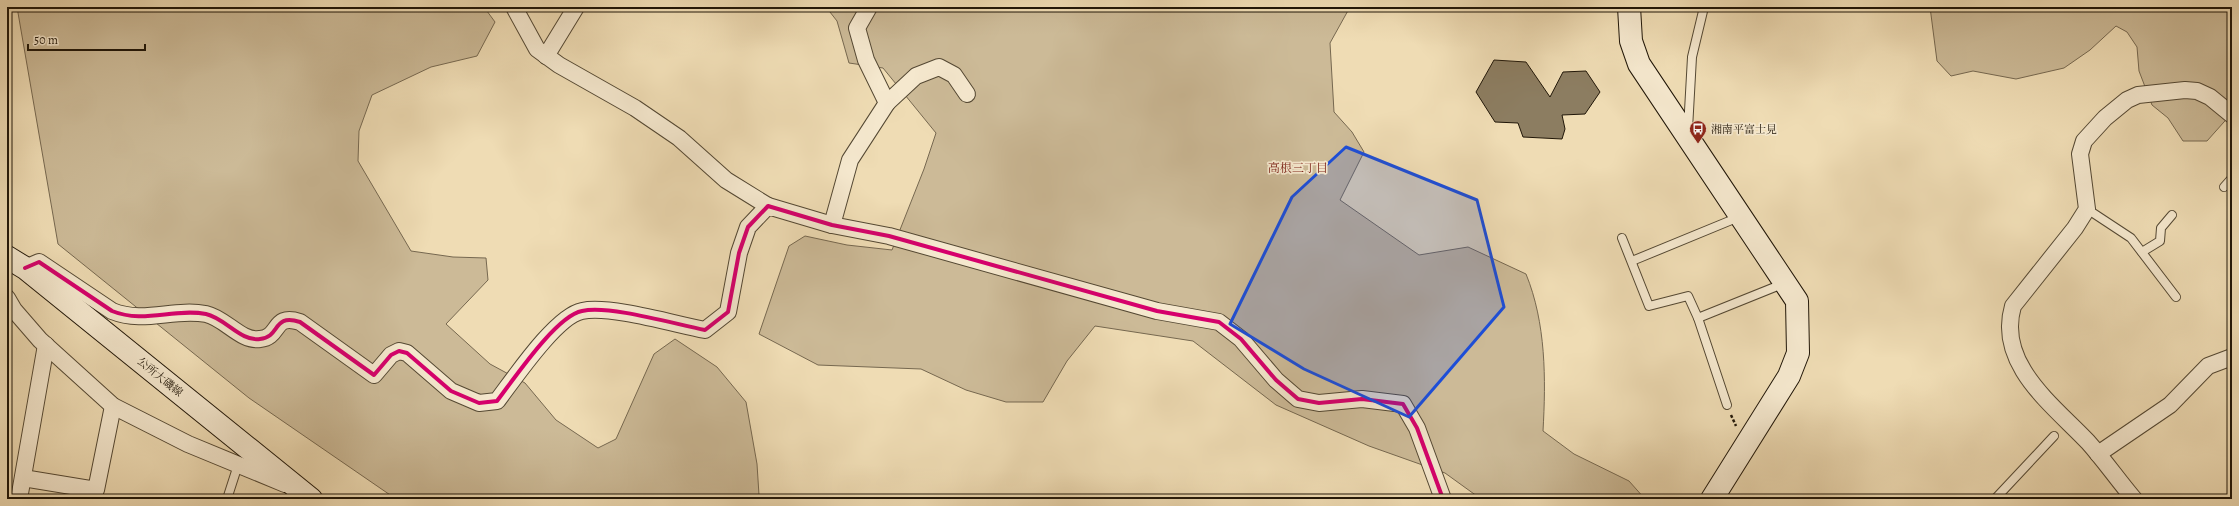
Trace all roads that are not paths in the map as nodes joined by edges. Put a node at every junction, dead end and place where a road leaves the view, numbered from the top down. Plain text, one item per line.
1 (514, 7) edge
2 (576, 7) edge
3 (869, 7) edge
4 (1629, 7) edge
5 (1704, 7) edge
6 (546, 56) junction
7 (967, 94) dead end
8 (887, 103) junction
9 (2232, 115) edge
10 (1687, 137) junction
11 (2232, 178) edge
12 (2224, 187) dead end
13 (768, 206) junction
14 (2087, 209) junction
15 (1742, 216) junction
16 (2172, 216) dead end
17 (832, 225) junction
18 (1622, 238) dead end
19 (2142, 252) junction
20 (1632, 261) junction
21 (16, 262) edge
22 (1786, 283) junction
23 (2176, 297) dead end
24 (7, 298) edge
25 (1698, 318) junction
26 (46, 345) junction
27 (2232, 356) edge
28 (1727, 405) dead end
29 (113, 406) junction
30 (2054, 436) dead end
31 (2098, 454) junction
32 (238, 465) junction
33 (23, 478) junction
34 (305, 494) edge
35 (19, 499) edge
36 (227, 499) edge
37 (1443, 499) edge
38 (1712, 499) edge
39 (1995, 499) edge
40 (2134, 499) edge

1 - 6 street
2 - 6 street
3 - 8 street
4 - 10 street
5 - 10 lane
6 - 13 street
7 - 8 street
8 - 17 street
9 - 14 street
10 - 15 street
11 - 12 lane
13 - 17 street
13 - 21 street
14 - 19 lane
14 - 31 street
15 - 20 lane
15 - 22 street
16 - 19 lane
17 - 37 street
18 - 20 lane
19 - 23 lane
20 - 25 lane
21 - 34 street, 公所大磯線
22 - 25 lane
22 - 38 street
24 - 26 street
25 - 28 lane
26 - 29 street
26 - 33 street
27 - 31 street
29 - 32 street
29 - 33 street
30 - 39 lane
31 - 40 street
32 - 34 street
32 - 36 lane
33 - 35 street

